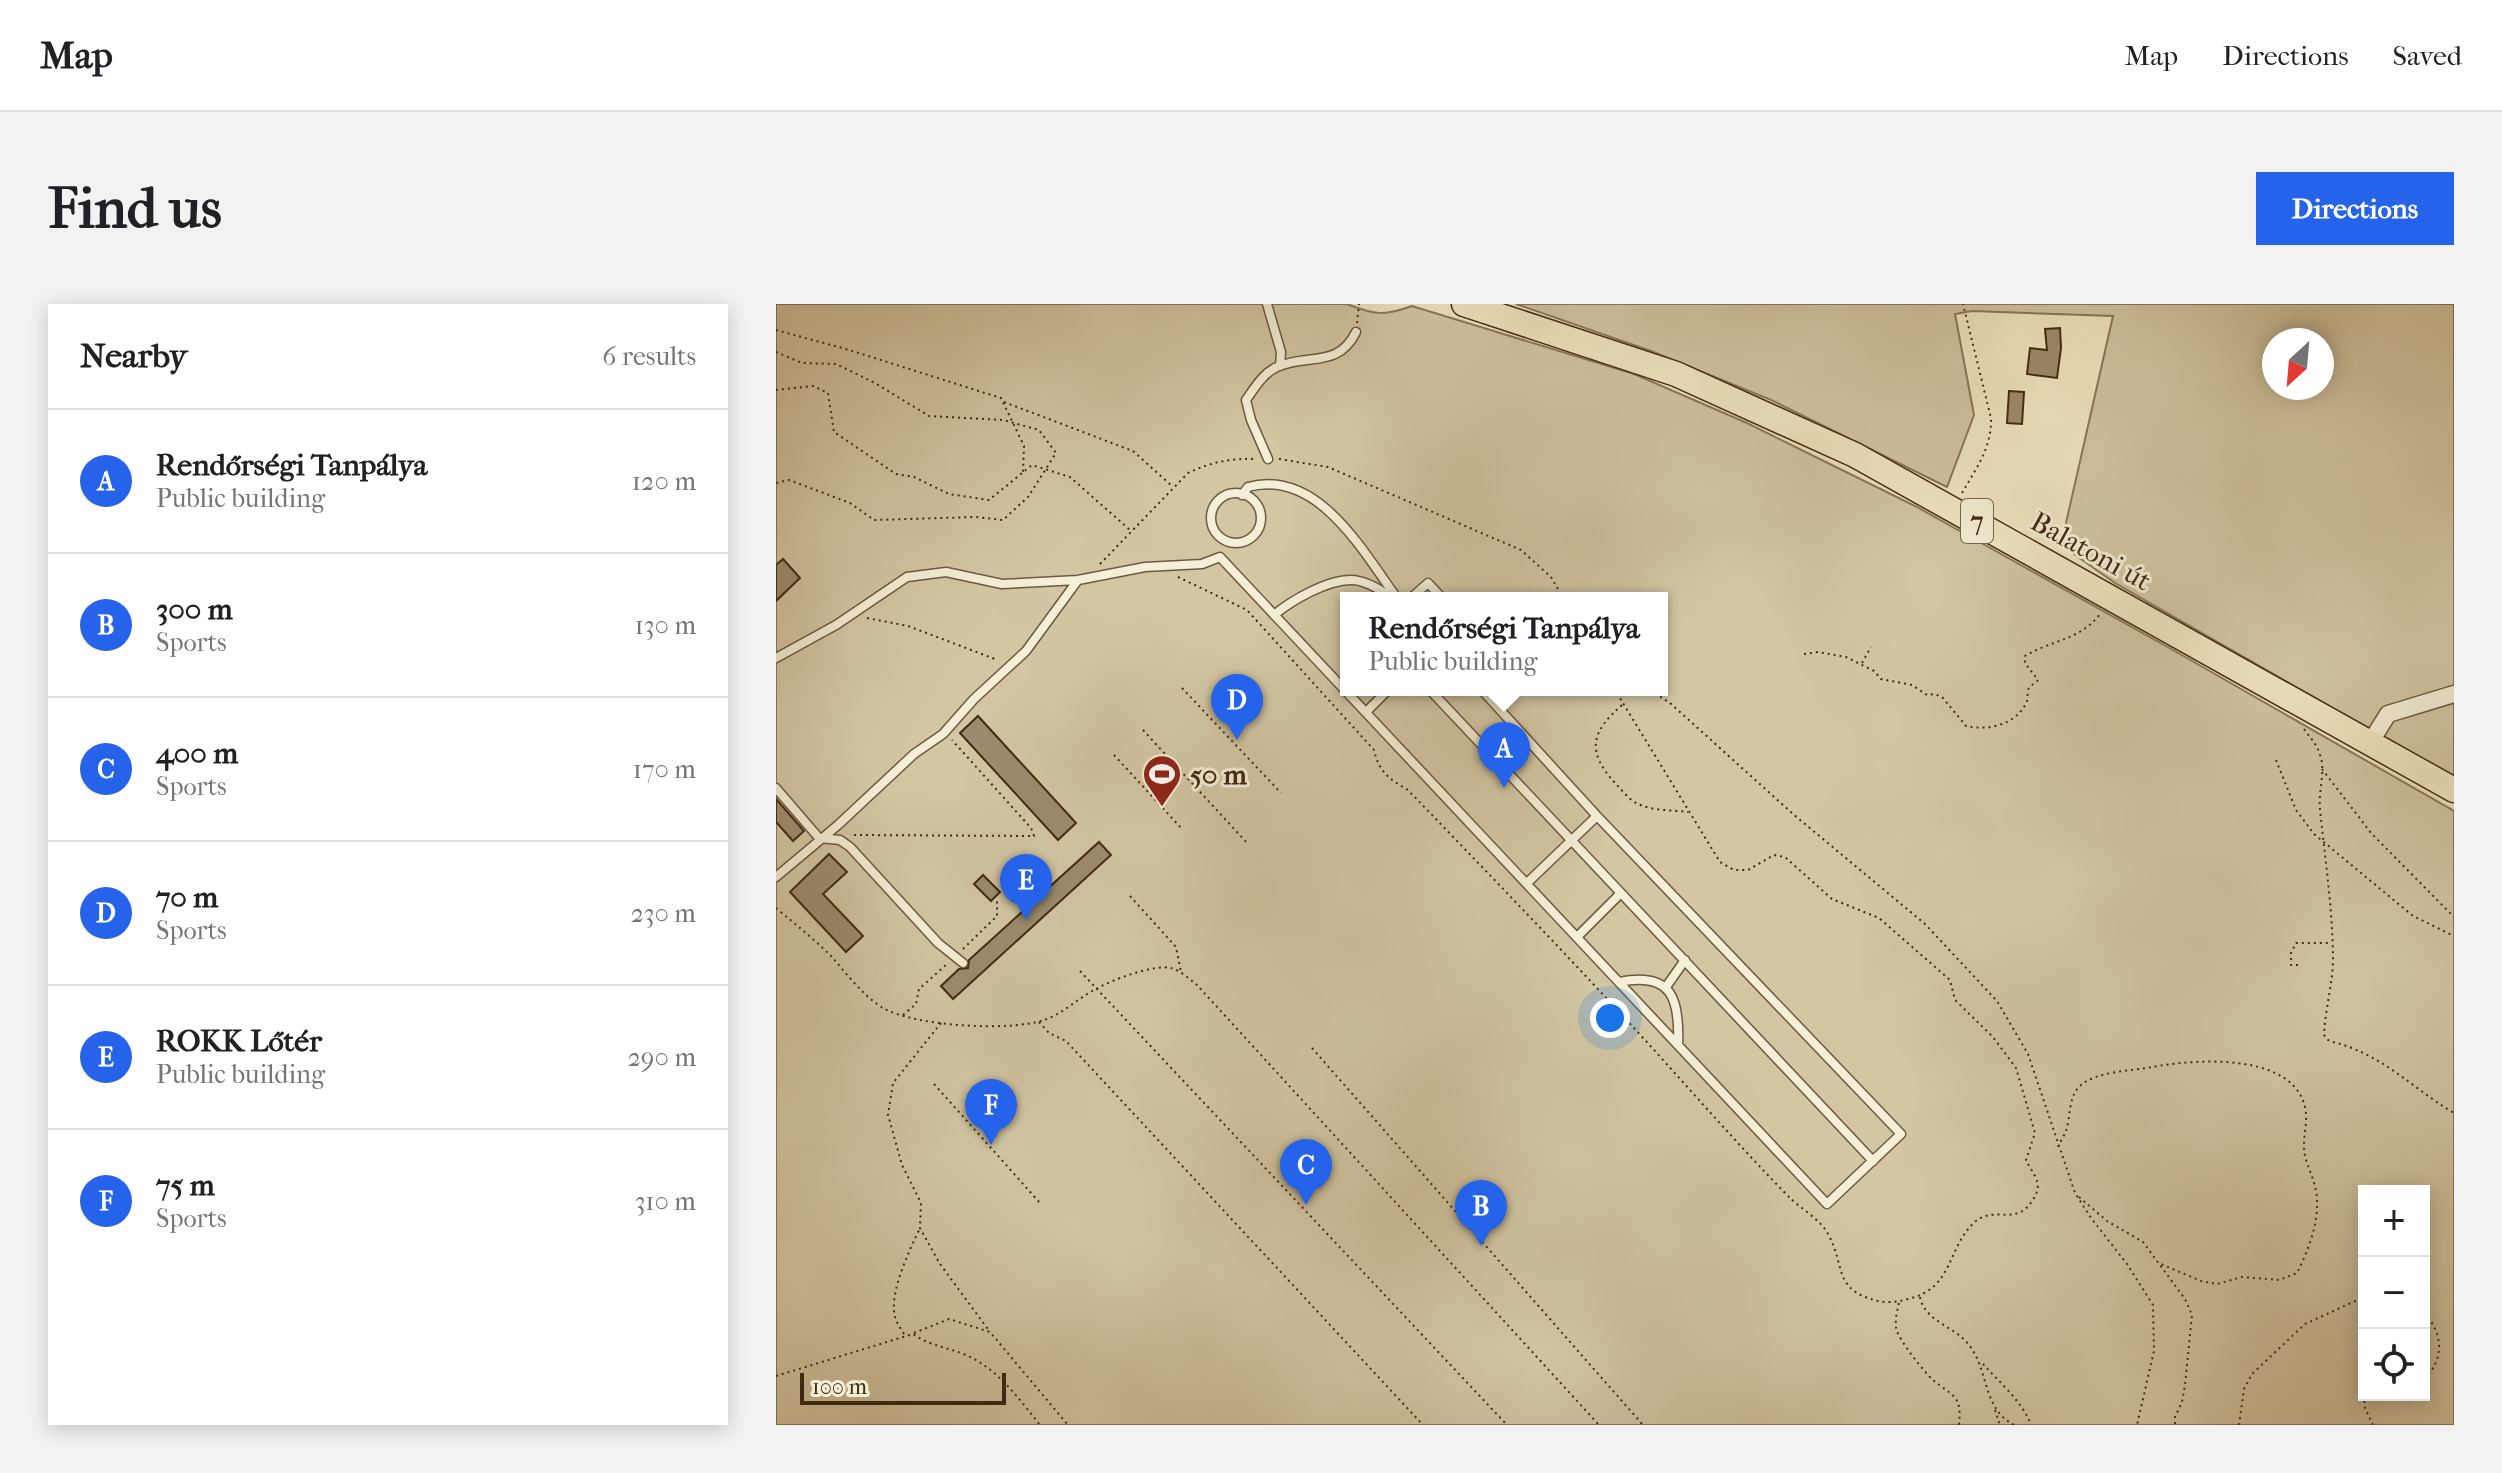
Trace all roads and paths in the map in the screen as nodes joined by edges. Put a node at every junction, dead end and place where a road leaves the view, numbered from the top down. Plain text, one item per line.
1 (1267, 304) edge
2 (1359, 304) edge
3 (1464, 304) edge
4 (1963, 304) edge
5 (776, 330) edge
6 (1356, 332) joint
7 (776, 352) edge
8 (1280, 366) junction
9 (776, 390) edge
10 (1003, 401) junction
11 (1011, 422) junction
12 (1268, 459) dead end
13 (1047, 470) junction
14 (1023, 472) junction
15 (776, 483) edge
16 (1173, 487) dead end
17 (1242, 495) junction
18 (1954, 508) junction
19 (1131, 531) dead end
20 (1226, 542) junction
21 (1220, 557) junction
22 (1078, 580) junction
23 (1384, 592) edge
24 (1390, 592) edge
25 (1418, 592) edge
26 (1436, 592) edge
27 (2113, 598) junction
28 (1274, 615) junction
29 (836, 625) junction
30 (1871, 647) dead end
31 (1804, 654) dead end
32 (776, 658) edge
33 (995, 659) dead end
34 (1862, 665) junction
35 (1340, 685) edge
36 (1182, 688) dead end
37 (2454, 694) edge
38 (1351, 696) edge
39 (1382, 696) edge
40 (1436, 696) edge
41 (1487, 696) edge
42 (1659, 696) edge
43 (1623, 704) dead end
44 (2310, 709) junction
45 (1366, 712) junction
46 (948, 728) junction
47 (1143, 730) dead end
48 (2370, 743) junction
49 (1114, 755) dead end
50 (2276, 760) dead end
51 (2322, 768) junction
52 (776, 788) edge
53 (2454, 790) edge
54 (1281, 793) dead end
55 (1688, 812) dead end
56 (1597, 816) junction
57 (1183, 830) dead end
58 (819, 838) junction
59 (829, 838) junction
60 (1572, 840) junction
61 (2324, 843) junction
62 (1248, 844) dead end
63 (776, 877) edge
64 (1527, 883) junction
65 (1621, 893) junction
66 (1130, 896) dead end
67 (776, 908) edge
68 (2454, 917) edge
69 (2454, 936) edge
70 (1577, 937) junction
71 (2333, 943) junction
72 (1685, 960) junction
73 (963, 963) dead end
74 (2298, 965) dead end
75 (1080, 971) dead end
76 (1181, 973) junction
77 (1619, 982) junction
78 (1666, 987) junction
79 (1097, 988) junction
80 (942, 1022) junction
81 (1038, 1022) junction
82 (1678, 1045) junction
83 (1312, 1048) dead end
84 (934, 1084) dead end
85 (2454, 1113) edge
86 (2058, 1147) junction
87 (1873, 1161) junction
88 (2075, 1193) junction
89 (1040, 1203) dead end
90 (920, 1228) junction
91 (2161, 1264) junction
92 (1920, 1296) dead end
93 (2358, 1300) edge
94 (1899, 1301) dead end
95 (2430, 1319) edge
96 (990, 1332) junction
97 (913, 1334) junction
98 (905, 1335) junction
99 (1982, 1363) junction
100 (2430, 1371) edge
101 (776, 1376) edge
102 (2364, 1401) edge
103 (1995, 1409) junction
104 (1959, 1423) edge
105 (1040, 1425) edge
106 (1068, 1425) edge
107 (1423, 1425) edge
108 (1507, 1425) edge
109 (1599, 1425) edge
110 (1643, 1425) edge
111 (1964, 1425) edge
112 (2000, 1425) edge
113 (2014, 1425) edge
114 (2031, 1425) edge
115 (2137, 1425) edge
116 (2175, 1425) edge
117 (2239, 1425) edge
118 (2373, 1425) edge

1 - 8 lane
2 - 6 path
3 - 18 main road, Balatoni út / 7
4 - 18 path
5 - 10 path
6 - 8 lane
7 - 11 path
8 - 12 lane
9 - 14 path
10 - 11 path
10 - 16 path
11 - 13 path
11 - 14 path
13 - 14 path
13 - 15 path
13 - 19 path
17 - 20 lane
17 - 20 lane
17 - 24 lane
18 - 27 main road, Balatoni út / 7
20 - 21 lane
21 - 22 lane
21 - 28 lane
22 - 29 lane
22 - 46 lane
23 - 28 lane
25 - 26 lane
27 - 34 path
27 - 44 main road, Balatoni út / 7
28 - 35 lane
29 - 32 lane
29 - 33 path
30 - 34 path
31 - 34 path
36 - 54 path
37 - 48 street
38 - 45 lane
39 - 45 lane
40 - 60 lane
41 - 56 lane
42 - 86 path
43 - 55 path
44 - 48 main road, Balatoni út / 7
44 - 51 path
45 - 64 lane
46 - 58 lane
46 - 59 path
47 - 62 path
48 - 53 main road, Balatoni út / 7
49 - 57 path
50 - 61 path
51 - 61 path
51 - 68 path
52 - 58 lane
56 - 60 lane
56 - 87 lane
58 - 59 lane
58 - 63 lane
59 - 73 lane
60 - 64 lane
60 - 65 lane
61 - 69 path
61 - 71 path
64 - 70 lane
65 - 70 lane
65 - 72 lane
66 - 76 path
67 - 80 path
70 - 77 lane
71 - 74 path
71 - 85 path
72 - 78 lane
72 - 87 lane
75 - 79 path
76 - 79 path
76 - 109 path
77 - 78 lane
77 - 82 lane
78 - 82 lane
79 - 81 path
79 - 108 path
80 - 81 path
80 - 90 path
81 - 107 path
82 - 87 lane
83 - 110 path
84 - 89 path
86 - 88 path
86 - 91 path
88 - 91 path
88 - 115 path
90 - 96 path
90 - 98 path
91 - 116 path
92 - 99 path
93 - 117 path
94 - 104 path
95 - 100 path
96 - 97 path
96 - 106 path
97 - 98 path
97 - 105 path
98 - 101 path
99 - 103 path
99 - 114 path
102 - 118 path
103 - 112 path
103 - 113 path
104 - 111 path

